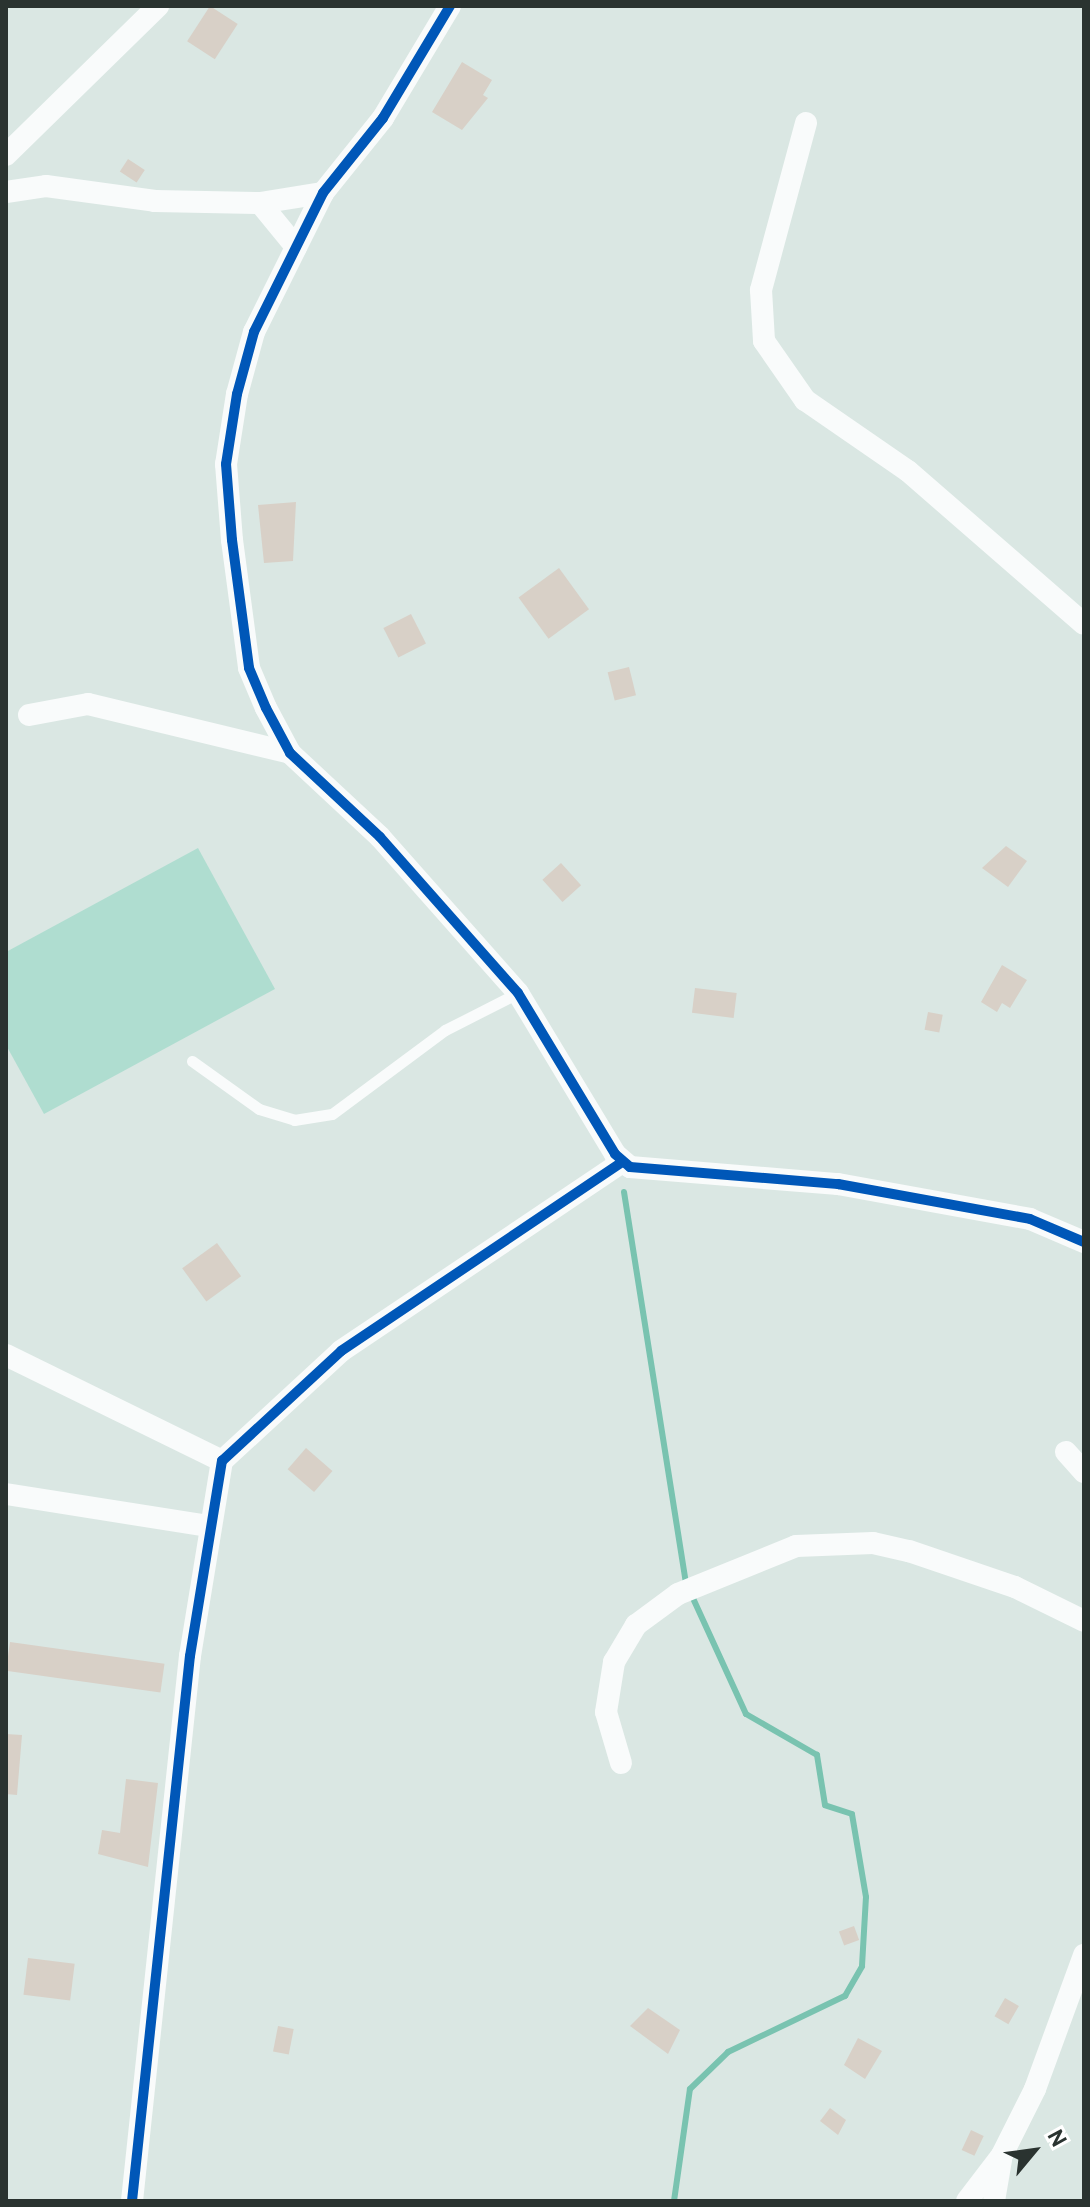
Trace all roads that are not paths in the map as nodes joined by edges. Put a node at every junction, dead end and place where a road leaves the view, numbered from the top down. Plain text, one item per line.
1 (158, 6) edge
2 (450, 6) edge
3 (806, 123) dead end
4 (6, 155) edge
5 (6, 192) edge
6 (323, 193) junction
7 (260, 203) junction
8 (296, 247) junction
9 (1084, 624) edge
10 (29, 715) dead end
11 (290, 753) junction
12 (518, 993) junction
13 (192, 1061) dead end
14 (622, 1162) junction
15 (1084, 1242) edge
16 (6, 1355) edge
17 (1066, 1452) dead end
18 (222, 1461) junction
19 (1084, 1472) edge
20 (6, 1494) edge
21 (207, 1526) junction
22 (1084, 1621) edge
23 (621, 1763) dead end
24 (1084, 1955) edge
25 (1002, 2155) junction
26 (132, 2201) edge
27 (967, 2201) edge
28 (994, 2201) edge

1 - 4 street
2 - 6 street
3 - 9 street
5 - 7 street
6 - 7 street
6 - 8 street
7 - 8 street
8 - 11 street
10 - 11 street
11 - 12 street
12 - 13 lane
12 - 14 street
14 - 15 street
14 - 18 street
16 - 18 street
17 - 19 street
18 - 21 street
20 - 21 street
21 - 26 street
22 - 23 street
24 - 25 street
25 - 27 street
25 - 28 street

